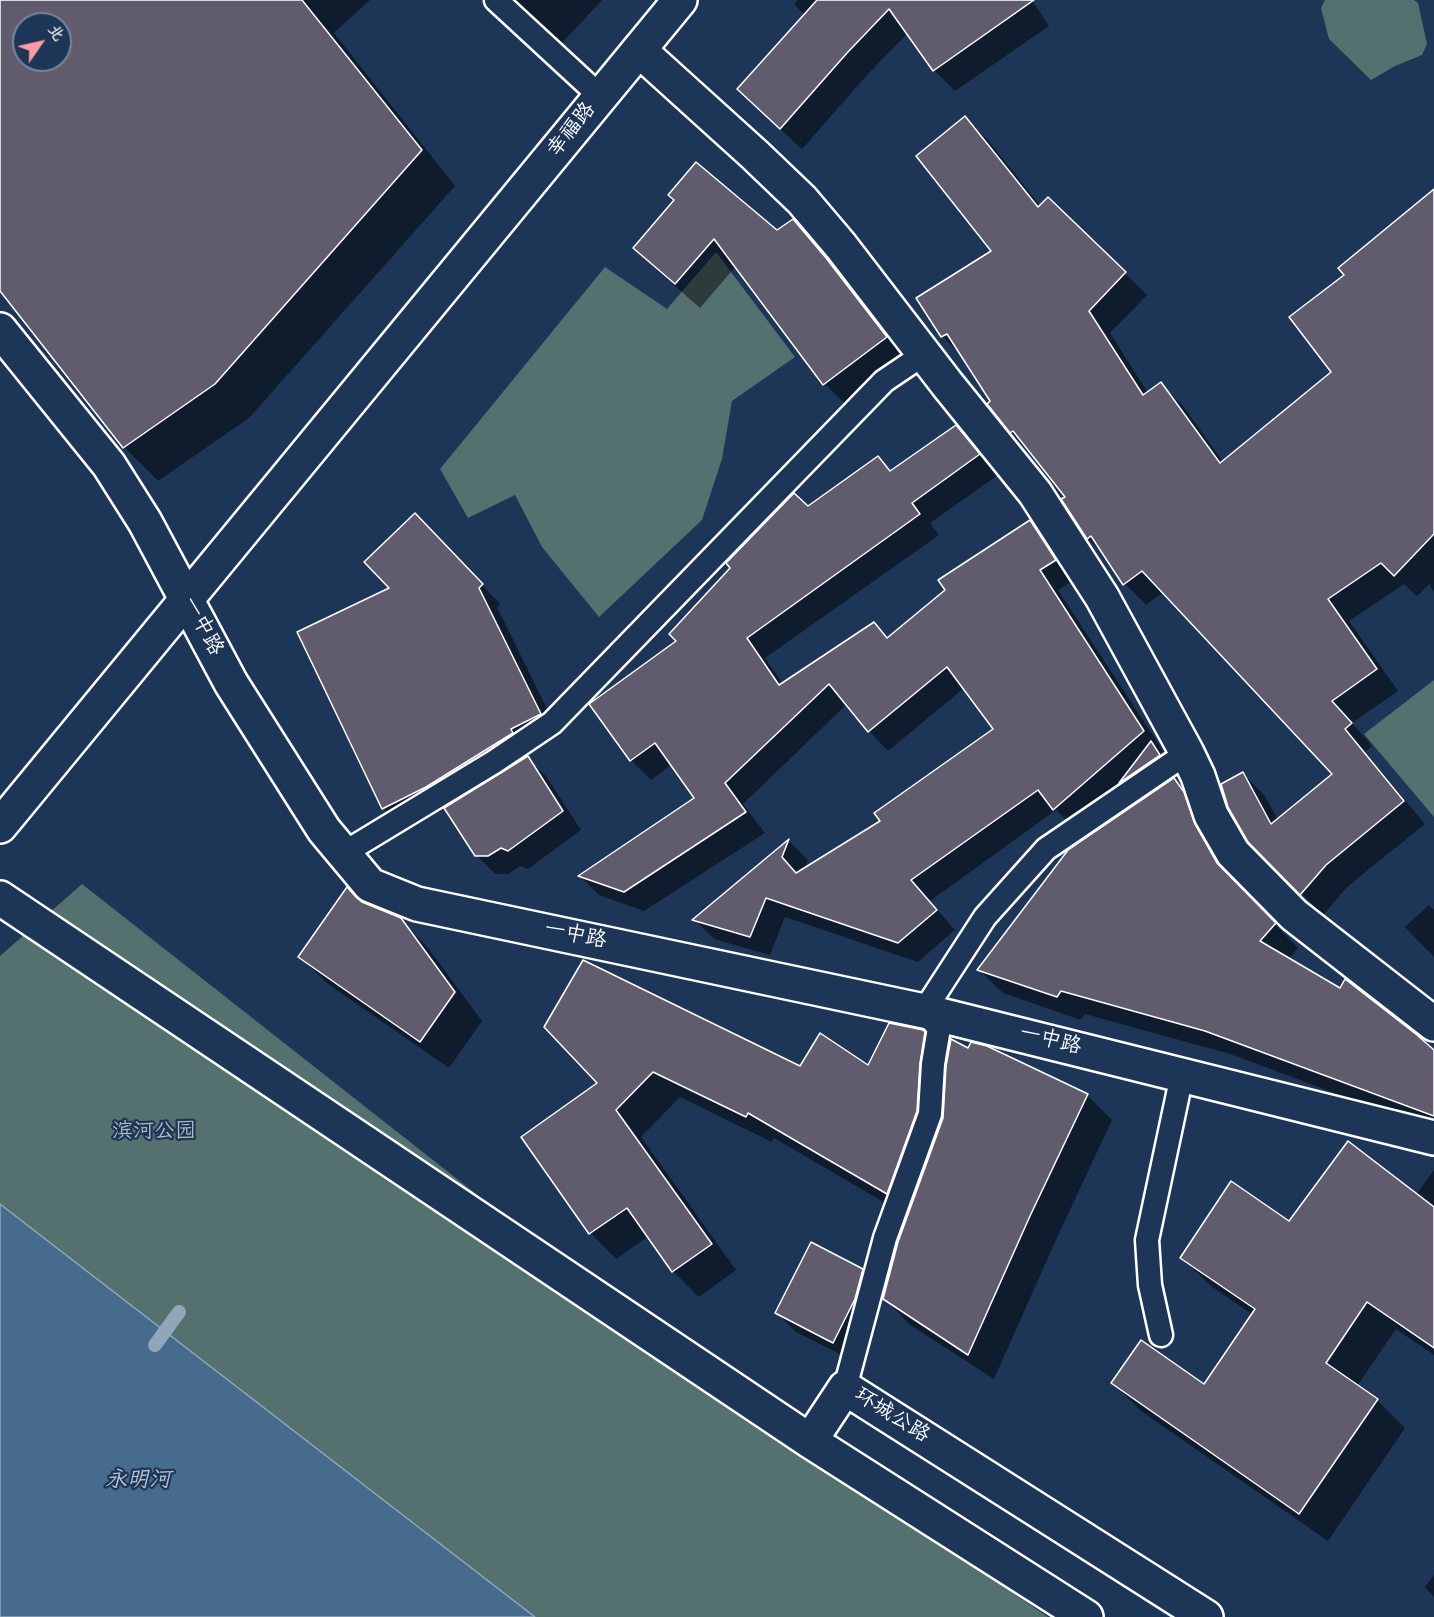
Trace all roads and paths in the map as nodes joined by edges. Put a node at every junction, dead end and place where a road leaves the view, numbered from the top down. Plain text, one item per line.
1 (496, 0) edge
2 (680, 0) edge
3 (639, 50) junction
4 (601, 97) junction
5 (0, 330) edge
6 (924, 354) junction
7 (187, 599) junction
8 (1187, 753) junction
9 (0, 826) edge
10 (344, 853) junction
11 (0, 898) edge
12 (924, 1011) junction
13 (1434, 1024) edge
14 (1182, 1075) junction
15 (1434, 1138) edge
16 (1161, 1335) dead end
17 (845, 1388) junction
18 (810, 1441) junction
19 (1086, 1617) edge
20 (1206, 1617) edge

1 - 4 lane
2 - 3 street, 幸福路
3 - 4 street, 幸福路
3 - 6 street
4 - 7 street, 幸福路
5 - 7 street, 一中路
6 - 8 street
6 - 10 lane
7 - 9 street, 幸福路
7 - 10 street, 一中路
8 - 12 lane
8 - 13 street
10 - 12 street, 一中路
11 - 18 street
12 - 14 street, 一中路
12 - 17 lane
14 - 15 street, 一中路
14 - 16 lane
17 - 18 street, 环城公路
17 - 20 street, 环城公路
18 - 19 street

